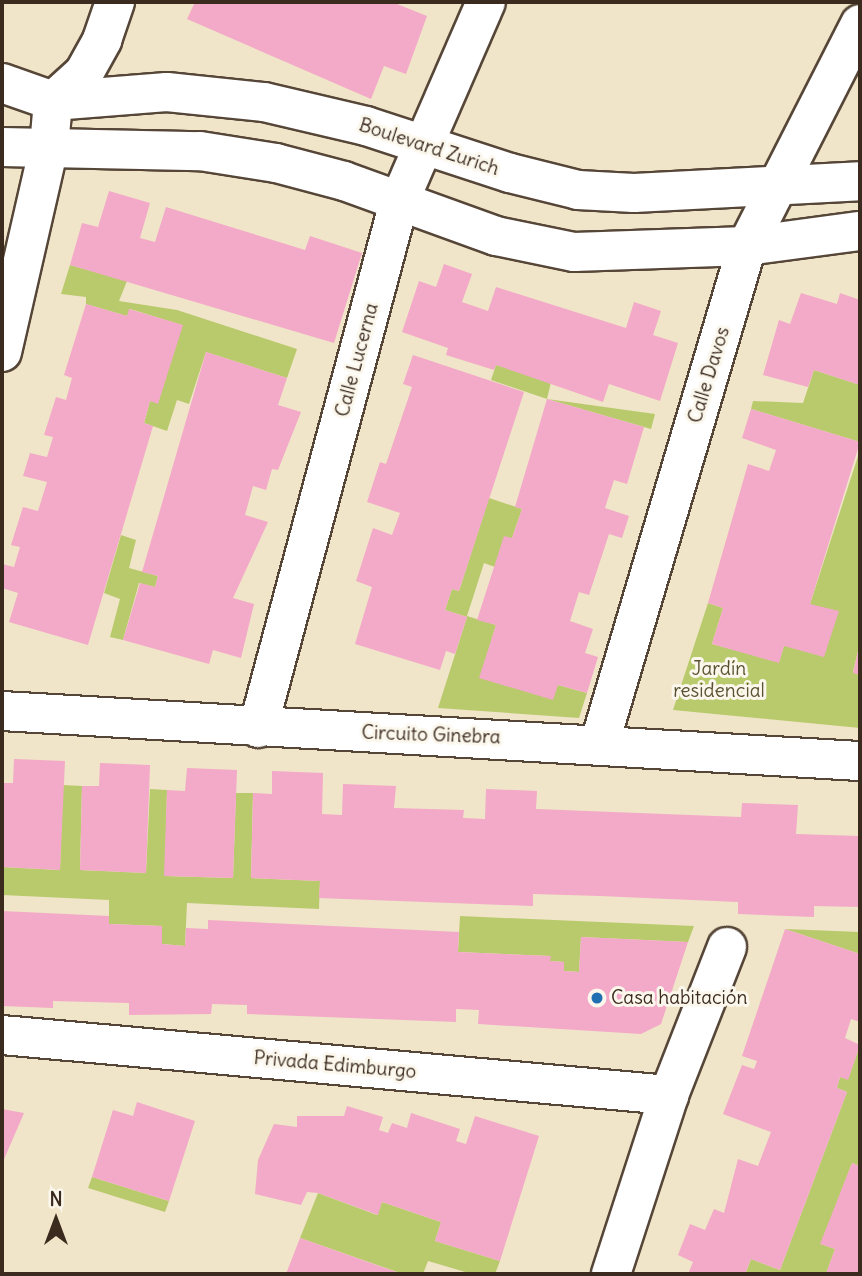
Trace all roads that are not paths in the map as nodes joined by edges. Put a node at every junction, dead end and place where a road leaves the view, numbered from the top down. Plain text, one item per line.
1 (115, 2) edge
2 (486, 2) edge
3 (860, 24) edge
4 (2, 83) edge
5 (52, 101) junction
6 (425, 145) junction
7 (2, 147) edge
8 (49, 147) junction
9 (860, 181) edge
10 (777, 187) junction
11 (399, 202) junction
12 (860, 231) edge
13 (747, 246) junction
14 (2, 352) edge
15 (2, 711) edge
16 (258, 728) junction
17 (600, 742) junction
18 (860, 761) edge
19 (727, 947) dead end
20 (2, 1035) edge
21 (669, 1095) junction
22 (611, 1274) edge

1 - 5 street
2 - 6 street, Calle Lucerna
3 - 10 street, Calle Davos
4 - 5 street, Boulevard Zurich
5 - 6 street, Boulevard Zurich
5 - 8 street
6 - 10 street, Boulevard Zurich
6 - 11 street, Calle Lucerna
7 - 8 street
8 - 11 street
8 - 14 street
9 - 10 street, Boulevard Zurich
10 - 13 street, Calle Davos
11 - 13 street
11 - 16 street, Calle Lucerna
12 - 13 street
13 - 17 street, Calle Davos
15 - 16 street, Circuito Ginebra
16 - 17 street, Circuito Ginebra
17 - 18 street, Circuito Ginebra
19 - 21 street
20 - 21 street, Privada Edimburgo
21 - 22 street

